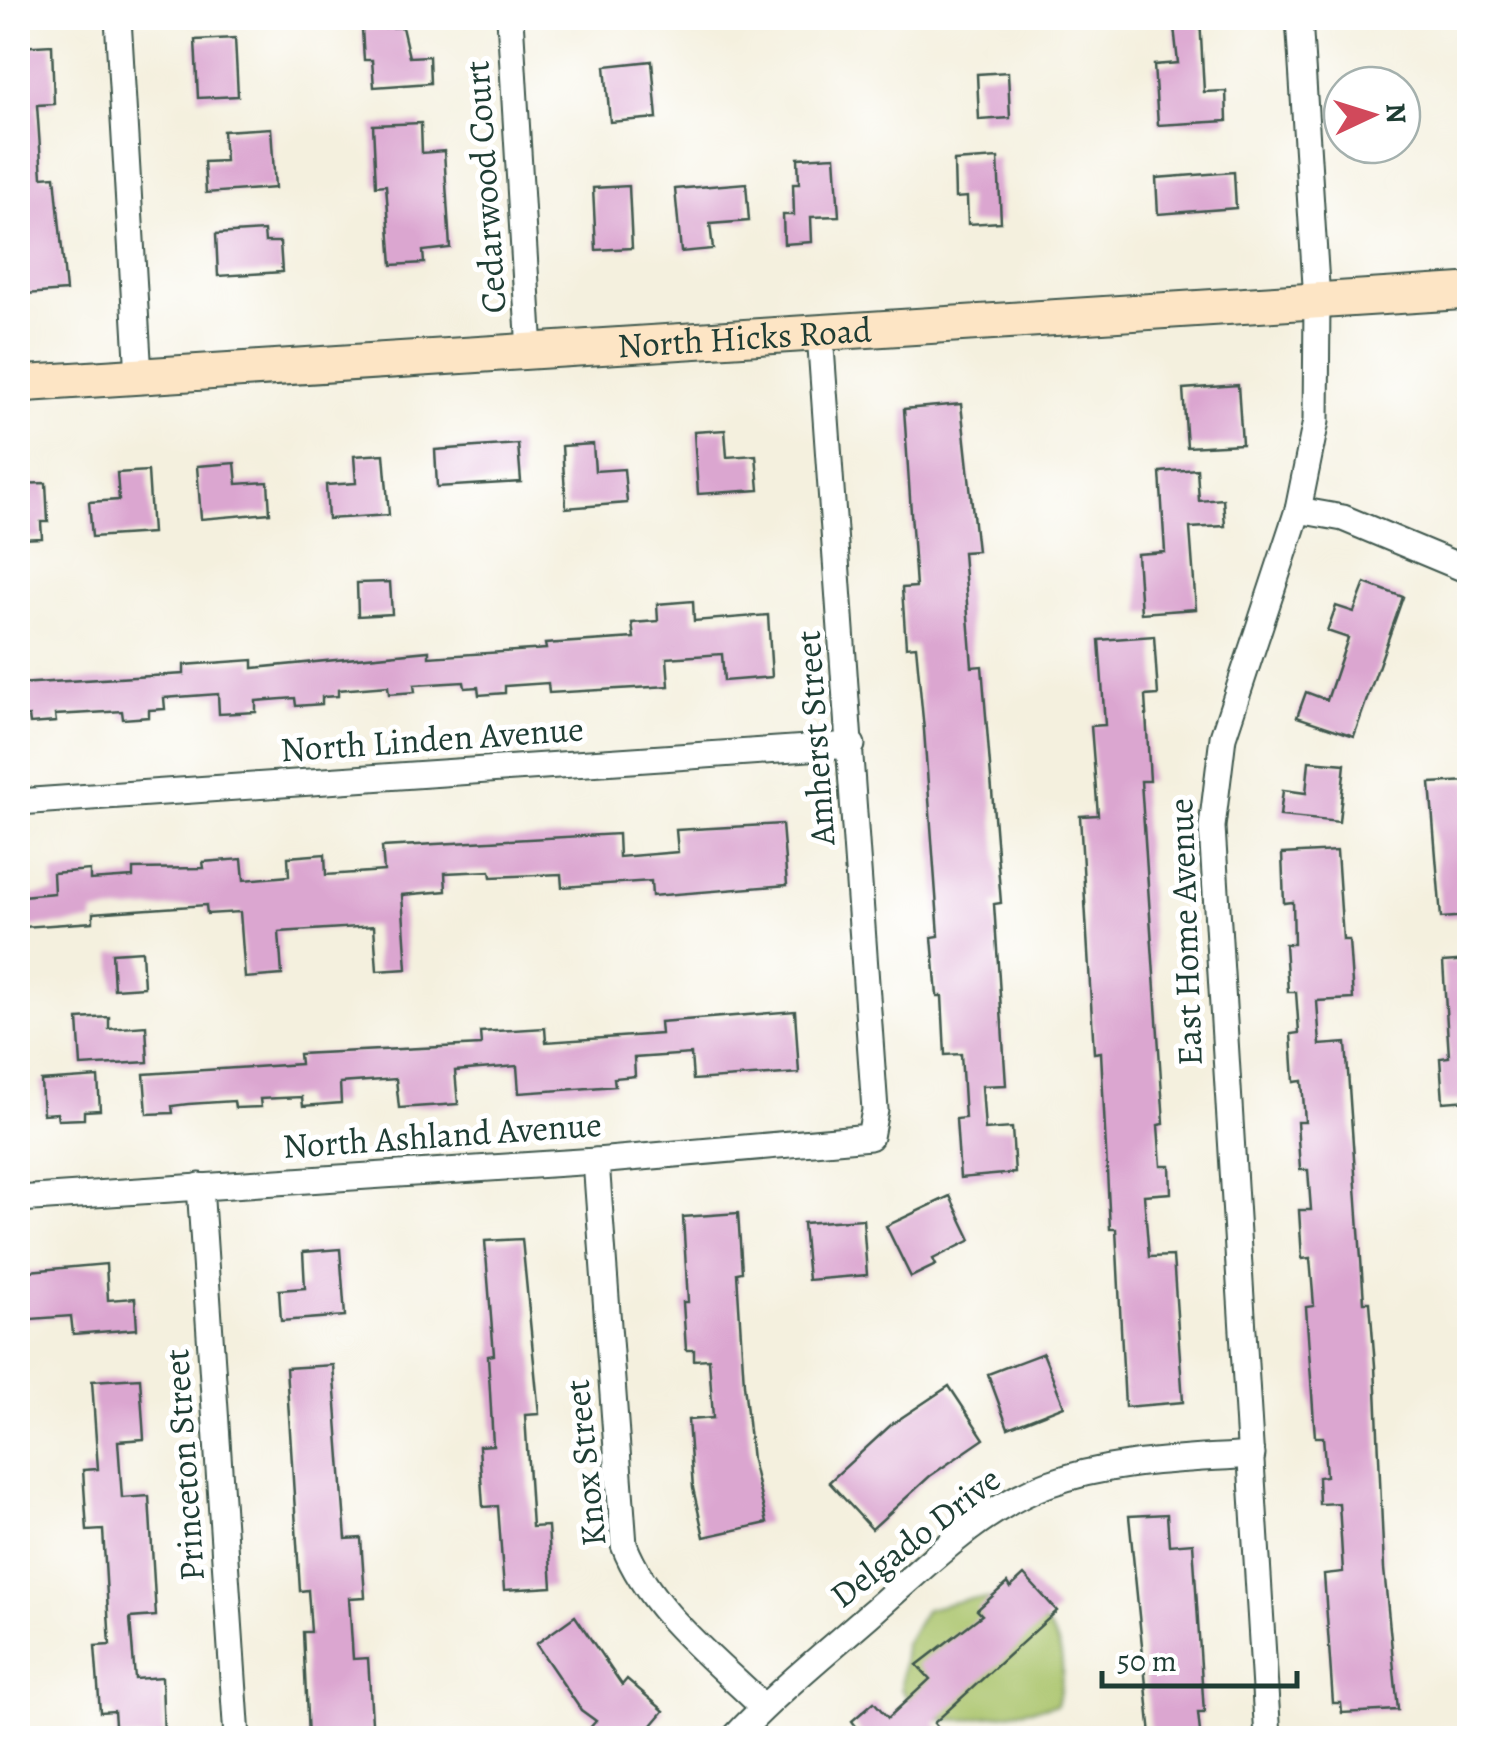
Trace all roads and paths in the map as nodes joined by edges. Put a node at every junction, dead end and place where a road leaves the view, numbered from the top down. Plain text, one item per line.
1 (118, 18) edge
2 (510, 18) edge
3 (1299, 18) edge
4 (1470, 291) edge
5 (1317, 301) junction
6 (820, 332) junction
7 (530, 351) junction
8 (139, 376) junction
9 (18, 384) edge
10 (1298, 510) junction
11 (1470, 572) edge
12 (852, 745) junction
13 (18, 802) edge
14 (870, 1138) joint
15 (596, 1161) junction
16 (200, 1186) junction
17 (18, 1199) edge
18 (1252, 1456) junction
19 (763, 1708) junction
20 (238, 1738) edge
21 (734, 1738) edge
22 (1268, 1738) edge

1 - 8 street
2 - 7 street, Cedarwood Court
3 - 5 street, East Home Avenue
4 - 5 main road, North Hicks Road
5 - 6 main road, North Hicks Road
5 - 10 street, East Home Avenue
6 - 7 main road, North Hicks Road
6 - 12 street, Amherst Street
7 - 8 main road, North Hicks Road
8 - 9 main road, North Hicks Road
10 - 11 street
10 - 18 street, East Home Avenue
12 - 13 street, North Linden Avenue
12 - 14 street, Amherst Street
14 - 15 street, North Ashland Avenue
15 - 16 street, North Ashland Avenue
15 - 19 street, Knox Street
16 - 17 street, North Ashland Avenue
16 - 20 street, Princeton Street
18 - 19 street, Delgado Drive
18 - 22 street, East Home Avenue
19 - 21 street, Delgado Drive

